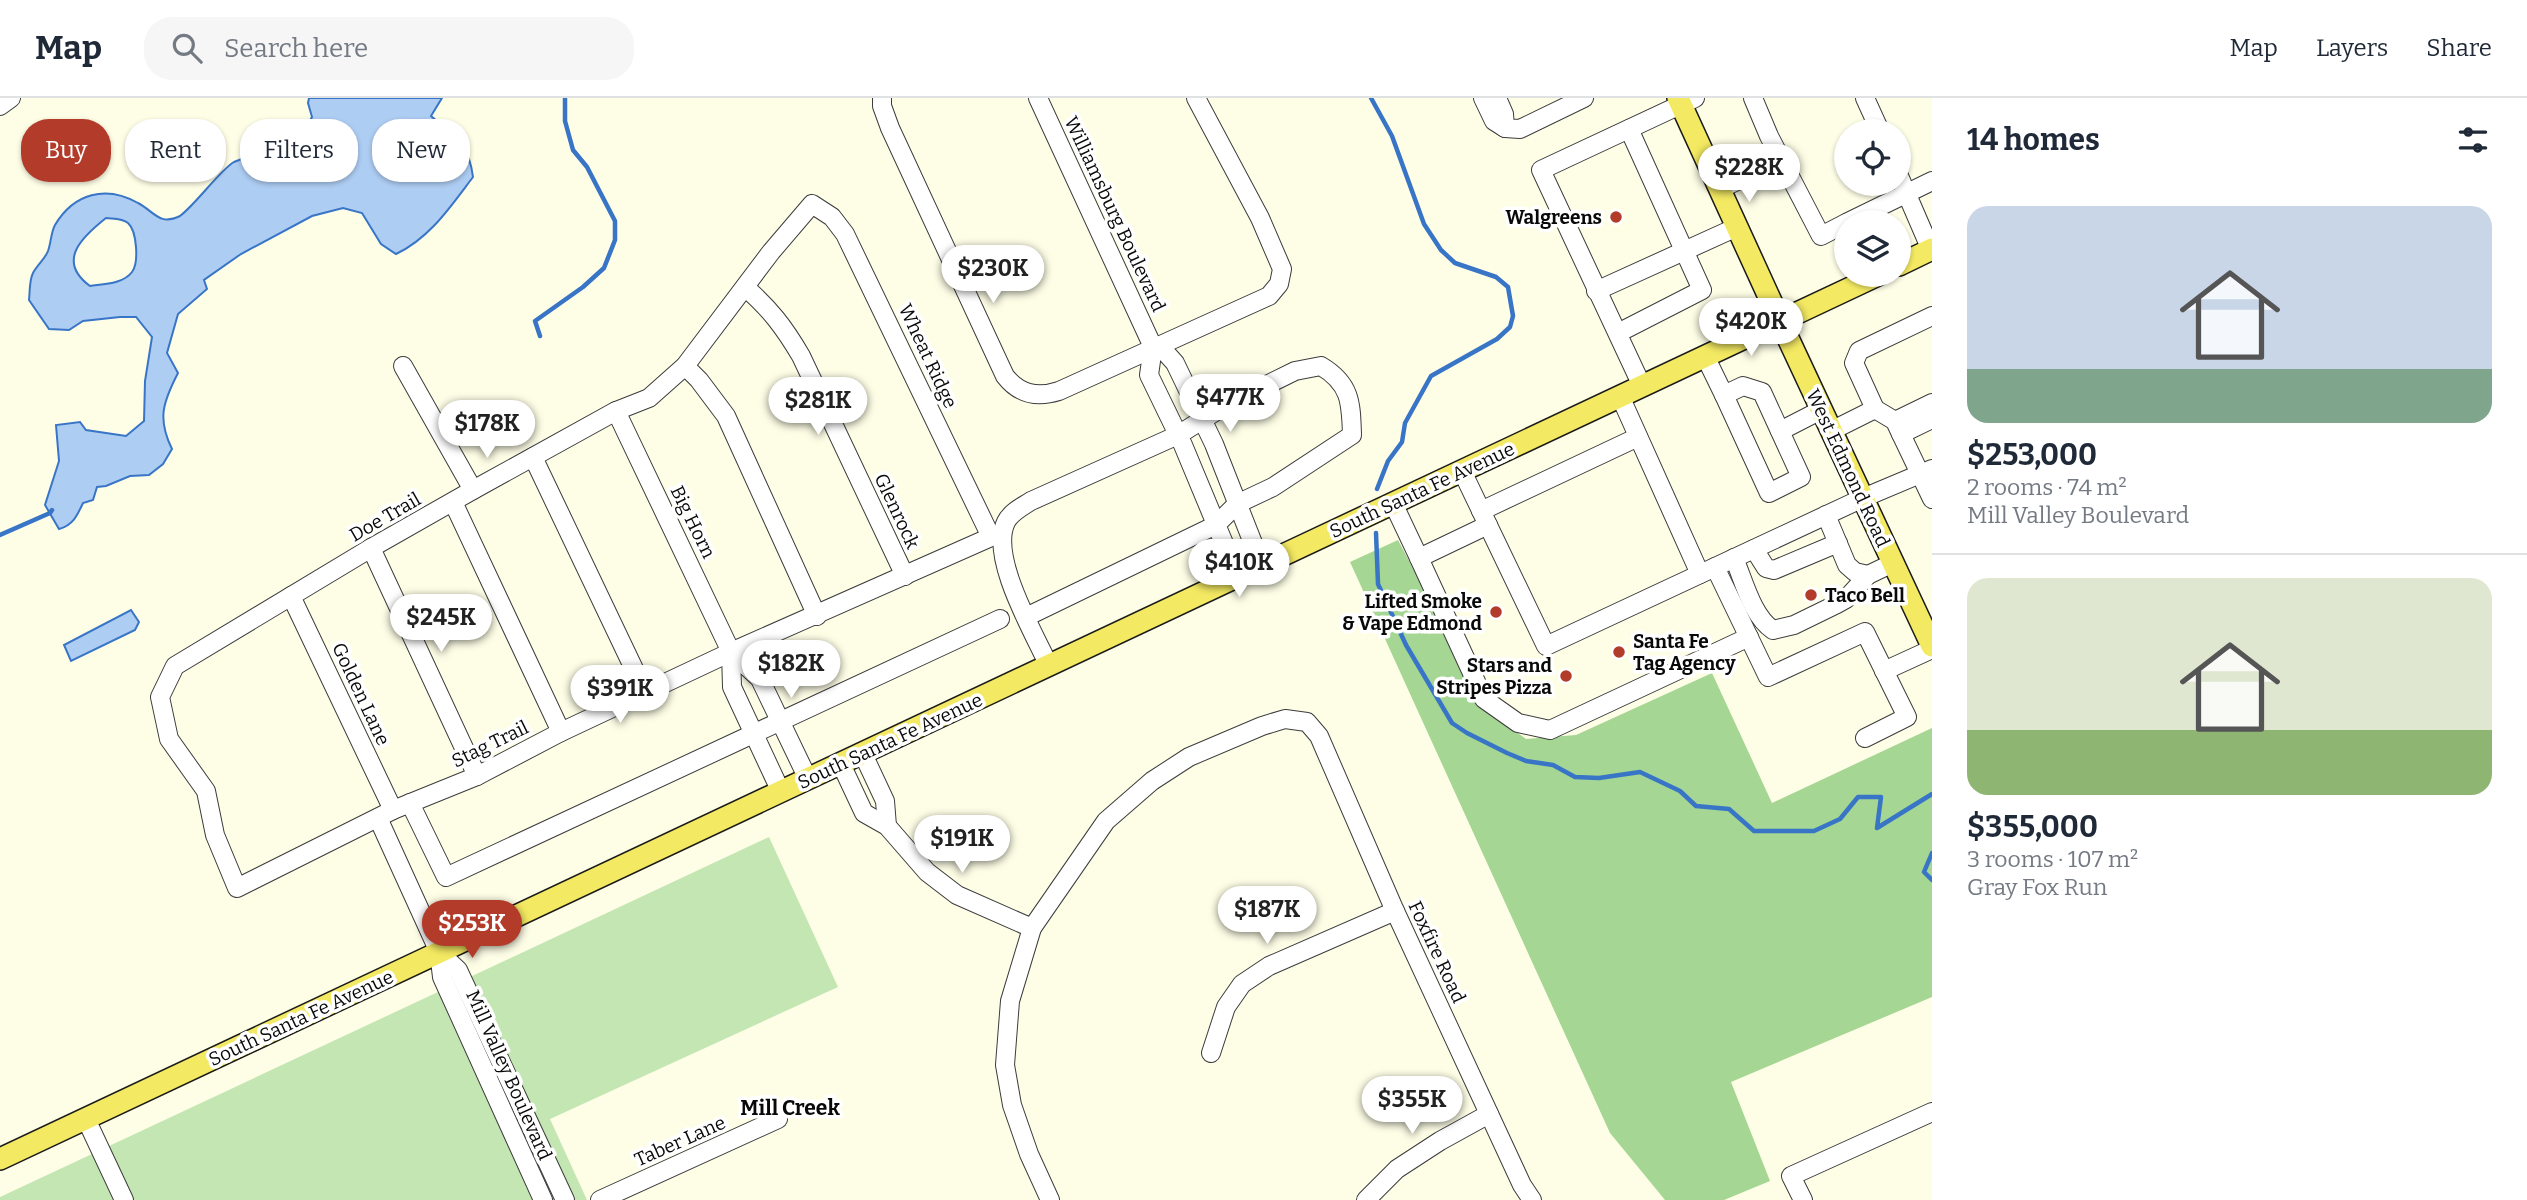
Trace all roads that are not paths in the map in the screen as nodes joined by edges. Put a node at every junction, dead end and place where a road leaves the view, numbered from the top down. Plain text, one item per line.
1 (11, 98) edge
2 (882, 98) edge
3 (1038, 98) edge
4 (1196, 98) edge
5 (1483, 98) edge
6 (1497, 98) edge
7 (1584, 98) edge
8 (1753, 98) edge
9 (1865, 98) edge
10 (1685, 100) edge
11 (0, 106) edge
12 (1875, 119) edge
13 (1505, 128) junction
14 (1629, 129) junction
15 (1783, 159) junction
16 (1932, 181) edge
17 (1720, 190) junction
18 (1911, 192) edge
19 (1902, 196) edge
20 (1907, 196) edge
21 (812, 204) joint
22 (1873, 210) edge
23 (1737, 226) junction
24 (1834, 230) edge
25 (1931, 249) edge
26 (1683, 250) junction
27 (1911, 259) edge
28 (744, 287) junction
29 (1852, 287) edge
30 (1596, 291) junction
31 (1932, 316) edge
32 (1780, 321) junction
33 (1618, 333) junction
34 (1153, 347) junction
35 (1705, 356) junction
36 (404, 366) dead end
37 (685, 366) junction
38 (1642, 386) junction
39 (1724, 395) junction
40 (1620, 397) junction
41 (1932, 403) edge
42 (1875, 409) junction
43 (1821, 410) junction
44 (616, 411) junction
45 (1201, 419) junction
46 (1932, 419) edge
47 (1898, 428) junction
48 (1780, 431) junction
49 (1831, 431) junction
50 (1178, 435) junction
51 (1638, 437) junction
52 (533, 457) junction
53 (1462, 471) junction
54 (1926, 472) edge
55 (473, 490) junction
56 (1863, 498) junction
57 (1932, 499) edge
58 (453, 502) junction
59 (1393, 503) junction
60 (1237, 504) junction
61 (1826, 515) junction
62 (1484, 518) junction
63 (1216, 525) junction
64 (991, 537) joint
65 (1838, 543) junction
66 (371, 548) junction
67 (1754, 549) junction
68 (1419, 558) junction
69 (1734, 558) junction
70 (1893, 562) junction
71 (1262, 566) junction
72 (1708, 570) junction
73 (1868, 575) junction
74 (905, 576) junction
75 (1238, 577) junction
76 (291, 596) junction
77 (817, 615) junction
78 (1026, 617) junction
79 (1000, 619) dead end
80 (1749, 637) junction
81 (1932, 647) edge
82 (731, 652) junction
83 (1049, 666) junction
84 (1884, 671) junction
85 (645, 692) junction
86 (781, 723) junction
87 (561, 732) junction
88 (754, 735) junction
89 (1865, 738) dead end
90 (863, 754) junction
91 (841, 764) junction
92 (477, 776) junction
93 (808, 779) junction
94 (781, 792) junction
95 (394, 810) junction
96 (887, 826) junction
97 (237, 888) joint
98 (1395, 911) junction
99 (1032, 928) junction
100 (439, 952) junction
101 (1211, 1053) dead end
102 (1932, 1112) edge
103 (1489, 1114) junction
104 (86, 1119) junction
105 (778, 1119) dead end
106 (0, 1159) edge
107 (124, 1200) edge
108 (543, 1200) edge
109 (565, 1200) edge
110 (600, 1200) edge
111 (1050, 1200) edge
112 (1366, 1200) edge
113 (1532, 1200) edge
114 (1803, 1200) edge

1 - 11 street
2 - 34 street
3 - 34 street, Williamsburg Boulevard
4 - 34 street
5 - 13 street
6 - 13 street
7 - 13 street
8 - 15 street
9 - 12 street
10 - 14 street
10 - 17 main road, West Edmond Road
14 - 26 street
14 - 30 street
15 - 17 street
15 - 24 street
16 - 18 street
17 - 23 main road, West Edmond Road
19 - 22 street
20 - 25 street
21 - 28 street, Doe Trail
21 - 64 street, Wheat Ridge
23 - 26 street
23 - 32 main road, West Edmond Road
25 - 27 main road
26 - 30 street
26 - 33 street
28 - 37 street, Doe Trail
28 - 74 street, Glenrock
29 - 32 main road, South Santa Fe Avenue
30 - 33 street
31 - 42 street
32 - 35 main road, South Santa Fe Avenue
32 - 43 main road, West Edmond Road
33 - 38 street
34 - 45 street, Williamsburg Boulevard
34 - 50 street, Williamsburg Boulevard
35 - 38 main road, South Santa Fe Avenue
35 - 39 street
36 - 55 street
37 - 44 street, Doe Trail
37 - 77 street
38 - 40 main road, South Santa Fe Avenue
39 - 48 street
39 - 48 street
40 - 51 street
40 - 53 main road, South Santa Fe Avenue
41 - 47 street
42 - 47 street
42 - 49 street
43 - 48 street
43 - 49 main road, West Edmond Road
44 - 52 street, Doe Trail
44 - 82 street, Big Horn
45 - 50 street
45 - 60 street, Williamsburg Boulevard
45 - 60 street
46 - 47 street
47 - 54 street
49 - 56 main road, West Edmond Road
50 - 63 street, Williamsburg Boulevard
50 - 78 street
51 - 62 street
51 - 72 street
52 - 55 street, Doe Trail
52 - 85 street
53 - 59 main road, South Santa Fe Avenue
53 - 62 street
54 - 56 street
54 - 57 street
55 - 58 street, Doe Trail
56 - 61 street
56 - 70 main road, West Edmond Road
58 - 66 street, Doe Trail
58 - 87 street
59 - 68 street
59 - 71 main road, South Santa Fe Avenue
60 - 63 street
60 - 71 street, Williamsburg Boulevard
61 - 65 street
61 - 67 street
62 - 68 street
62 - 72 street
63 - 75 street, Williamsburg Boulevard
63 - 78 street
64 - 74 street, Stag Trail
65 - 67 street
65 - 73 street
66 - 76 street, Doe Trail
66 - 92 street
67 - 69 street
68 - 80 street
69 - 72 street
69 - 73 street
70 - 73 street
70 - 81 main road, West Edmond Road
71 - 75 main road, South Santa Fe Avenue
72 - 80 street
74 - 77 street, Stag Trail
75 - 83 main road, South Santa Fe Avenue
76 - 95 street, Golden Lane
76 - 97 street, Doe Trail
77 - 82 street, Stag Trail
78 - 83 street
79 - 86 street
80 - 84 street
81 - 84 street
82 - 85 street, Stag Trail
82 - 86 street, Big Horn
82 - 88 street, Big Horn
83 - 90 main road, South Santa Fe Avenue
84 - 89 street
85 - 87 street, Stag Trail
86 - 88 street
86 - 93 street, Big Horn
87 - 92 street, Stag Trail
88 - 94 street, Big Horn
88 - 95 street
90 - 91 main road, South Santa Fe Avenue
90 - 96 street
91 - 93 main road, South Santa Fe Avenue
91 - 96 street
92 - 95 street, Stag Trail
93 - 94 main road, South Santa Fe Avenue
94 - 100 main road, South Santa Fe Avenue
95 - 97 street, Stag Trail
95 - 100 street, Golden Lane
96 - 99 street
98 - 99 street, Foxfire Road
98 - 101 street
98 - 103 street, Foxfire Road
99 - 111 street
100 - 104 main road, South Santa Fe Avenue
100 - 108 street, Mill Valley Boulevard
100 - 109 street, Mill Valley Boulevard
102 - 114 street
103 - 112 street
103 - 113 street, Foxfire Road
104 - 106 main road, South Santa Fe Avenue
104 - 107 street
105 - 110 street, Taber Lane

